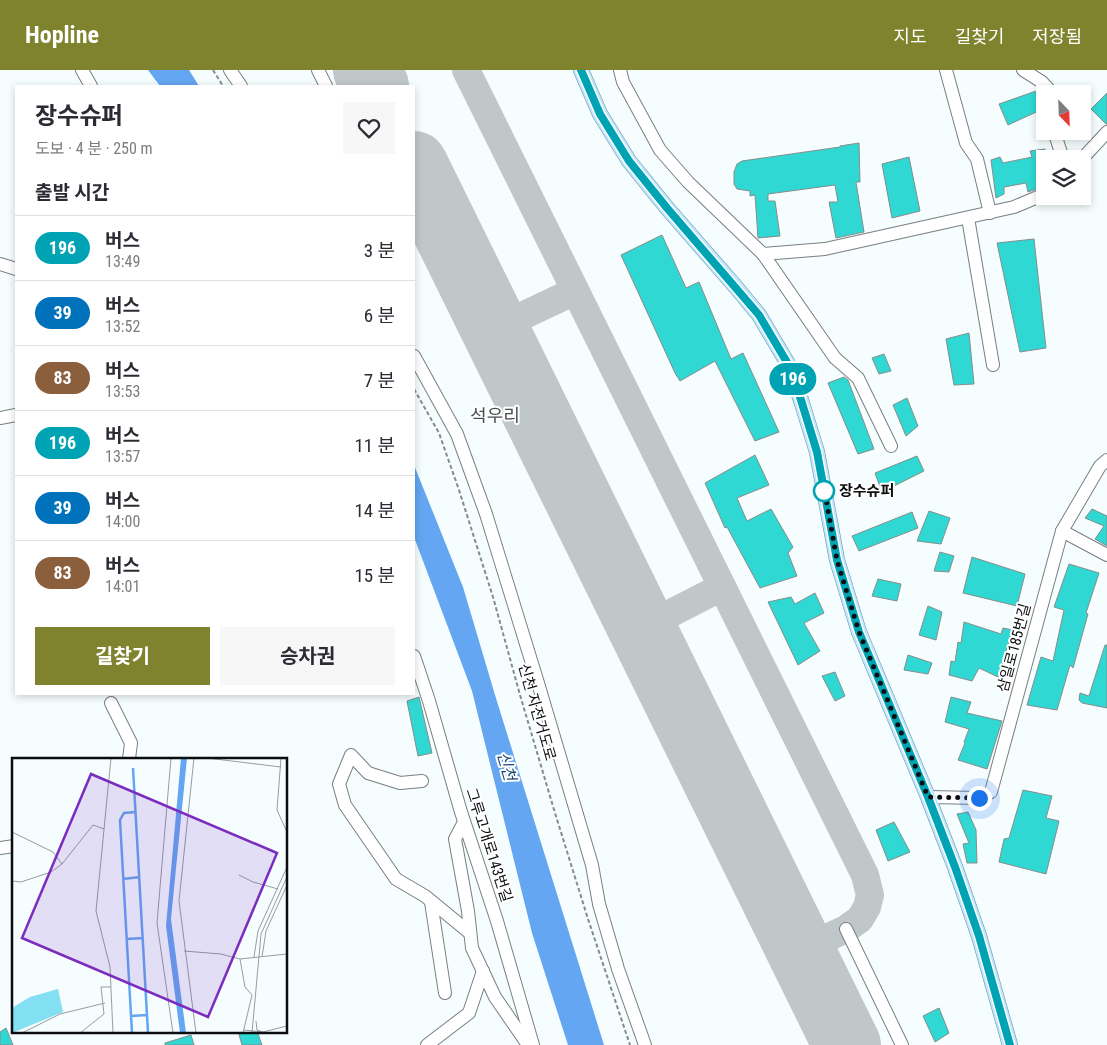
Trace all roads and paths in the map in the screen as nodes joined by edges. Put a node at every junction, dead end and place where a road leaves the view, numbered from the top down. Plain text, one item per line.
1 (82, 70) edge
2 (213, 70) edge
3 (230, 70) edge
4 (318, 70) edge
5 (581, 70) edge
6 (620, 70) edge
7 (946, 70) edge
8 (1023, 70) edge
9 (90, 85) edge
10 (223, 85) edge
11 (240, 85) edge
12 (326, 85) edge
13 (1044, 85) edge
14 (1107, 132) edge
15 (1090, 150) edge
16 (1036, 198) edge
17 (990, 213) junction
18 (968, 218) junction
19 (763, 254) junction
20 (0, 264) edge
21 (15, 269) edge
22 (415, 358) edge
23 (993, 365) dead end
24 (415, 391) edge
25 (15, 415) edge
26 (0, 418) edge
27 (891, 446) dead end
28 (1107, 460) edge
29 (1062, 531) junction
30 (1107, 555) edge
31 (415, 659) edge
32 (111, 703) dead end
33 (129, 758) edge
34 (422, 781) dead end
35 (928, 797) junction
36 (464, 822) junction
37 (431, 902) junction
38 (846, 929) dead end
39 (470, 932) junction
40 (483, 971) junction
41 (445, 993) dead end
42 (427, 1045) edge
43 (528, 1045) edge
44 (533, 1045) edge
45 (630, 1045) edge
46 (645, 1045) edge
47 (902, 1045) edge
48 (1010, 1045) edge

1 - 9 street
2 - 10 path
3 - 11 street
4 - 12 street
5 - 35 main road
6 - 19 street
7 - 17 street
8 - 13 street
14 - 15 street
16 - 17 street
17 - 18 street
18 - 19 street
18 - 23 street
19 - 27 street
20 - 21 street
22 - 46 street
24 - 45 path, 신천 자전거도로
25 - 26 street
28 - 29 street, 삼일로185번길
29 - 30 street
29 - 35 street, 삼일로185번길
31 - 36 street, 그루고개로143번길
32 - 33 street
34 - 37 street
35 - 48 main road
36 - 39 street
36 - 44 street, 그루고개로143번길
37 - 39 street
37 - 41 street
38 - 47 street
39 - 40 street
40 - 42 street
40 - 43 street

